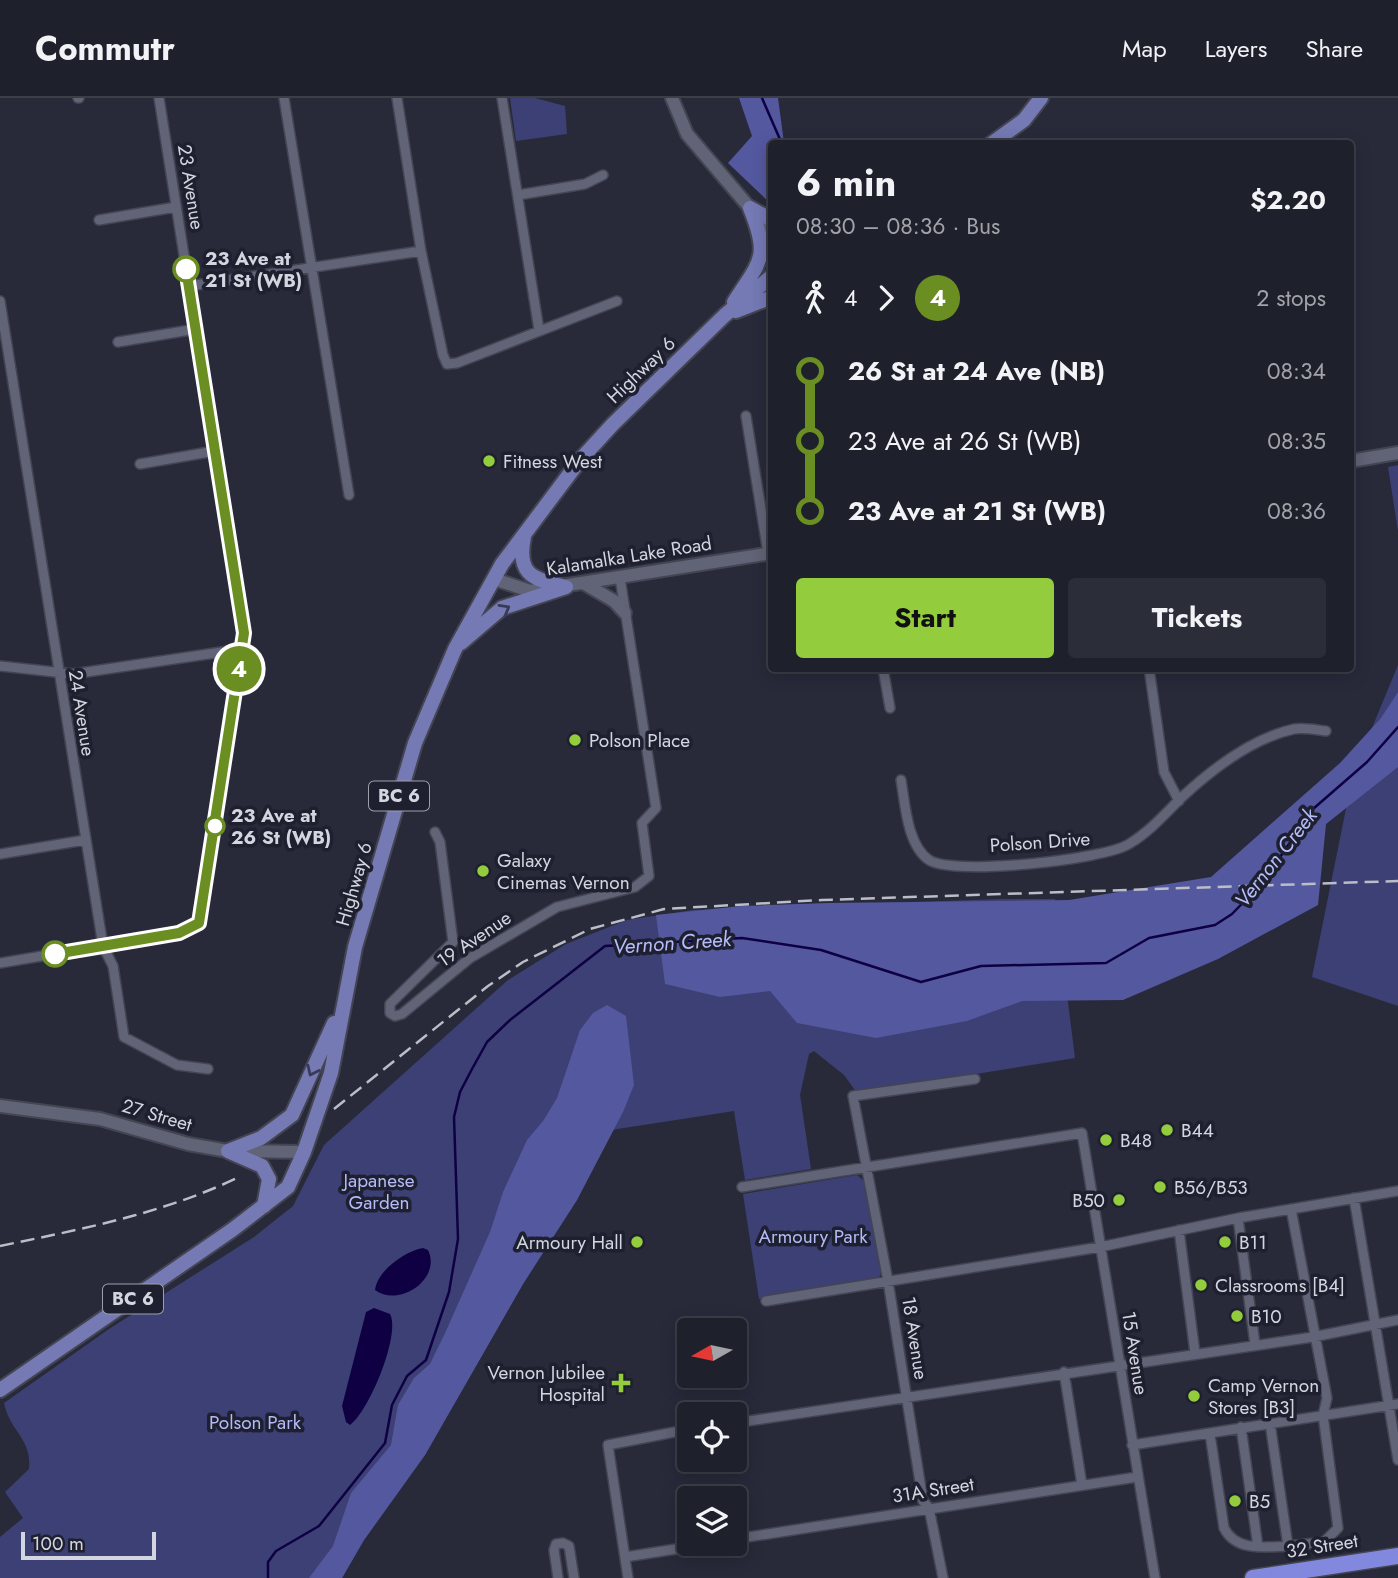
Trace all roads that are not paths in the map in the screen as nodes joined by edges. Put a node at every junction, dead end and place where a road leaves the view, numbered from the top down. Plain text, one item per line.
1 (159, 98) edge
2 (284, 98) edge
3 (397, 98) edge
4 (502, 98) edge
5 (672, 98) edge
6 (1041, 98) edge
7 (996, 140) edge
8 (603, 175) dead end
9 (518, 195) junction
10 (176, 207) junction
11 (750, 208) junction
12 (768, 218) edge
13 (99, 220) dead end
14 (768, 229) edge
15 (421, 251) junction
16 (312, 268) junction
17 (768, 279) edge
18 (189, 286) junction
19 (768, 299) edge
20 (617, 300) dead end
21 (0, 301) edge
22 (725, 315) junction
23 (196, 329) junction
24 (539, 330) junction
25 (118, 342) dead end
26 (746, 416) dead end
27 (215, 451) junction
28 (1398, 453) edge
29 (1354, 460) edge
30 (140, 464) dead end
31 (348, 495) dead end
32 (525, 532) junction
33 (768, 542) edge
34 (768, 553) edge
35 (620, 578) junction
36 (494, 579) junction
37 (584, 583) junction
38 (566, 587) junction
39 (625, 613) junction
40 (242, 649) junction
41 (455, 649) junction
42 (0, 666) edge
43 (884, 672) edge
44 (1150, 672) edge
45 (57, 674) junction
46 (890, 708) dead end
47 (1326, 731) dead end
48 (901, 780) dead end
49 (1179, 801) junction
50 (435, 832) dead end
51 (85, 839) junction
52 (0, 854) edge
53 (103, 946) junction
54 (0, 963) edge
55 (341, 1009) junction
56 (208, 1069) dead end
57 (975, 1079) dead end
58 (0, 1106) edge
59 (228, 1151) junction
60 (304, 1152) junction
61 (868, 1169) junction
62 (742, 1187) dead end
63 (1398, 1191) edge
64 (1354, 1198) junction
65 (264, 1206) junction
66 (1291, 1209) junction
67 (1238, 1218) junction
68 (1179, 1230) junction
69 (1100, 1247) junction
70 (888, 1281) junction
71 (766, 1301) dead end
72 (1398, 1320) edge
73 (1375, 1324) junction
74 (1313, 1337) junction
75 (1255, 1344) junction
76 (1195, 1353) junction
77 (1119, 1364) junction
78 (1064, 1372) junction
79 (0, 1390) edge
80 (906, 1397) junction
81 (1394, 1405) edge
82 (1323, 1415) junction
83 (747, 1421) edge
84 (1270, 1423) junction
85 (1241, 1427) junction
86 (677, 1432) edge
87 (1210, 1434) junction
88 (1132, 1446) junction
89 (1398, 1460) edge
90 (1137, 1477) junction
91 (1082, 1485) junction
92 (929, 1508) junction
93 (747, 1537) edge
94 (1288, 1546) junction
95 (1258, 1547) junction
96 (677, 1549) edge
97 (1398, 1556) edge
98 (625, 1557) junction
99 (558, 1578) edge
100 (574, 1578) edge
101 (628, 1578) edge
102 (943, 1578) edge
103 (1155, 1578) edge
104 (1253, 1578) edge

1 - 10 street, 23 Avenue
2 - 16 street
3 - 15 street
4 - 9 street
5 - 11 main road
6 - 7 main road
8 - 9 street
9 - 24 street
10 - 13 street
10 - 18 street, 23 Avenue
11 - 12 main road
11 - 14 main road
11 - 22 main road
15 - 16 street
15 - 24 street
16 - 18 street
16 - 31 street
17 - 22 main road, Highway 6 / BC 6
18 - 23 street, 23 Avenue
19 - 22 main road
20 - 24 street
21 - 45 street, 24 Avenue
22 - 32 main road, Highway 6 / BC 6
23 - 25 street
23 - 27 street, 23 Avenue
26 - 33 street
27 - 30 street
27 - 40 street, 23 Avenue
28 - 29 main road
32 - 36 main road, Highway 6 / BC 6
32 - 38 main road
34 - 35 main road, Kalamalka Lake Road
35 - 37 main road, Kalamalka Lake Road
35 - 39 street, 19 Avenue
36 - 38 main road, Kalamalka Lake Road
36 - 41 main road, Highway 6 / BC 6
37 - 38 main road, Kalamalka Lake Road
37 - 39 main road
41 -> 38 main road
39 - 50 street, 19 Avenue
40 - 45 street
40 - 53 street, 23 Avenue
41 - 55 main road, Highway 6 / BC 6
42 - 45 street
43 - 46 street
44 - 49 street
45 - 51 street, 24 Avenue
47 - 49 street, Polson Drive
48 - 49 street, Polson Drive
51 - 52 street
51 - 53 street, 24 Avenue
53 - 54 street
53 - 56 street, 24 Avenue
55 -> 59 main road
55 - 60 main road, Highway 6 / BC 6
57 - 61 street, 18 Avenue
58 - 59 main road, 27 Street
59 - 60 main road, 27 Street
59 - 65 main road
60 - 65 main road, Highway 6 / BC 6
61 - 62 street
61 - 69 street, 15 Avenue
61 - 70 street, 18 Avenue
63 - 64 street
64 - 66 street
64 - 73 street
65 - 79 main road, Highway 6 / BC 6
66 - 67 street
66 - 74 street
67 - 68 street
67 - 75 street
68 - 69 street
68 - 76 street
69 - 70 street
69 - 77 street, 15 Avenue
70 - 71 street
70 - 80 street, 18 Avenue
72 - 73 street
73 - 74 street
73 - 81 street
74 - 75 street
74 - 82 street
75 - 76 street
76 - 77 street
77 - 78 street
77 - 88 street, 15 Avenue
78 - 80 street
78 - 91 street
80 - 83 street
80 - 92 street, 18 Avenue
81 - 82 street
81 - 89 street
82 - 84 street
82 - 94 street
84 - 85 street
84 - 94 street
85 - 87 street
85 - 95 street
86 - 98 street
87 - 88 street
87 - 95 street
88 - 90 street, 15 Avenue
90 - 91 street, 31A Street
90 - 103 street, 15 Avenue
91 - 92 street, 31A Street
92 - 93 street, 31A Street
92 - 102 street, 18 Avenue
94 - 95 street
96 - 98 street
97 - 104 highway, 32 Street
98 - 101 street
99 - 100 street

